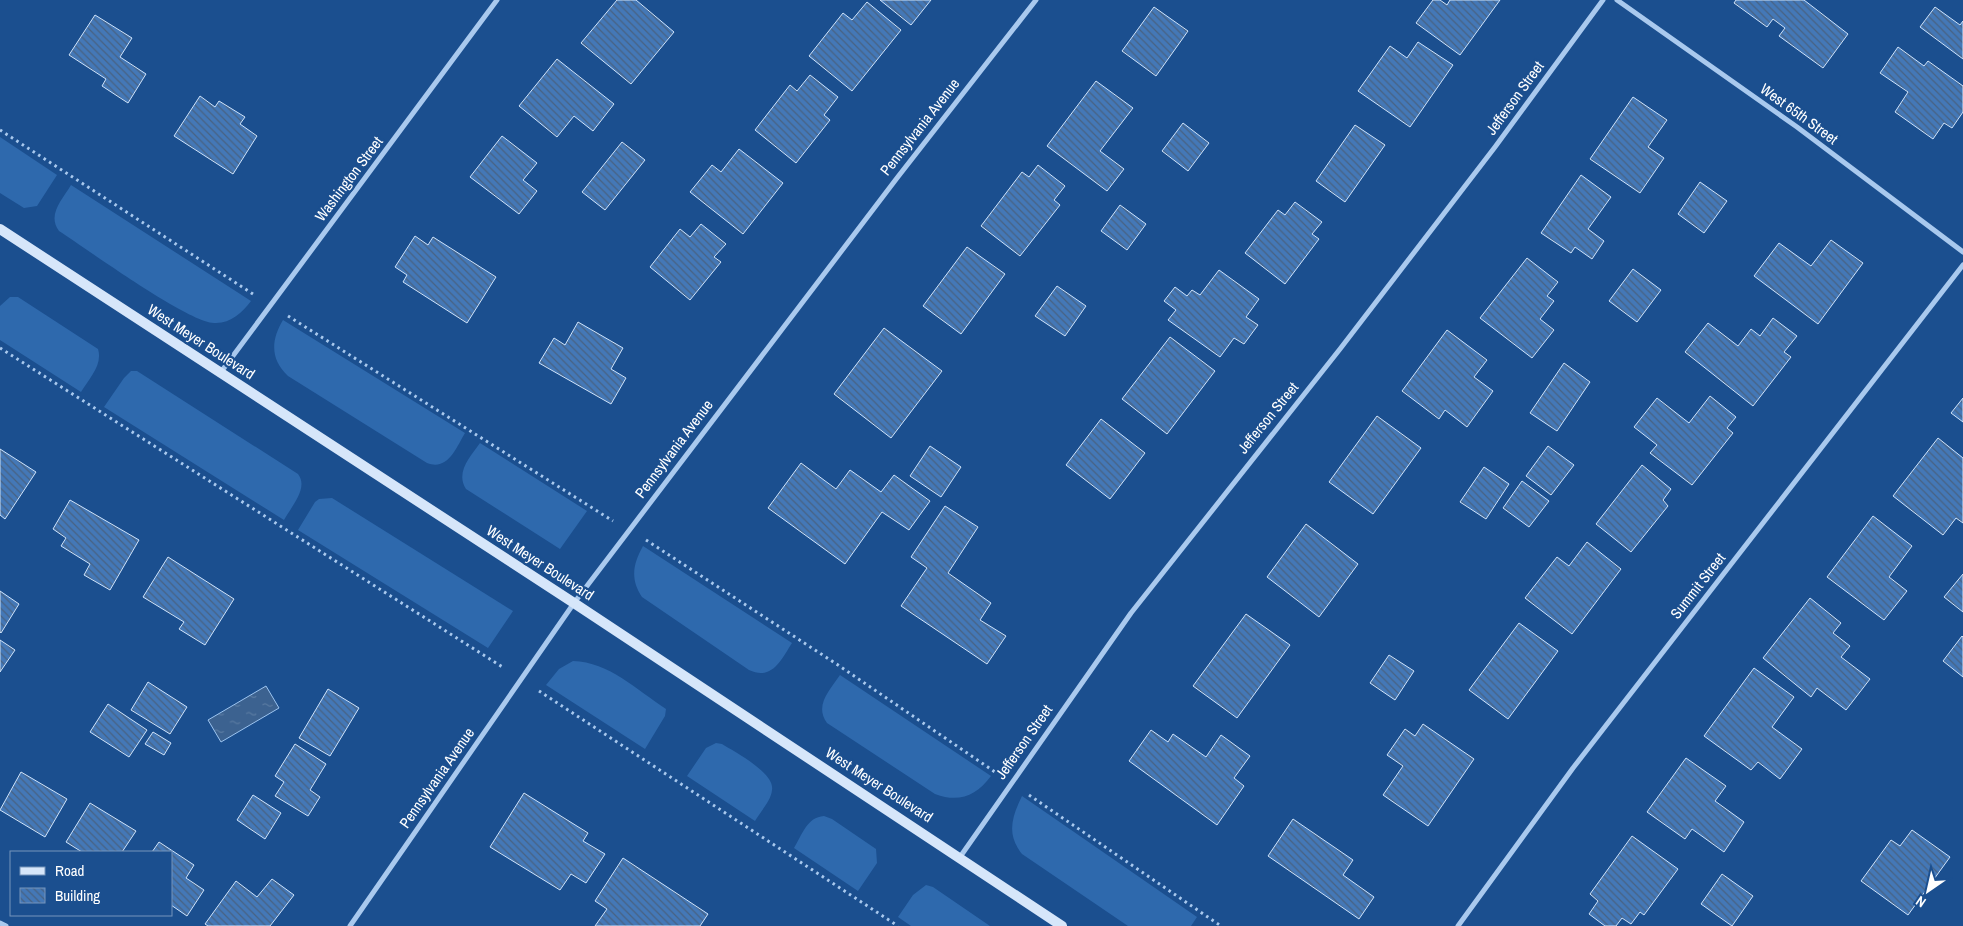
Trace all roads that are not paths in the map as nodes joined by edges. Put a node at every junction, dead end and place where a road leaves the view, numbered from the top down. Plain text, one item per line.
1 (497, 0) edge
2 (1036, 0) edge
3 (1602, 0) edge
4 (1618, 0) edge
5 (0, 229) edge
6 (1963, 252) edge
7 (1963, 264) edge
8 (221, 372) junction
9 (574, 603) junction
10 (960, 857) junction
11 (0, 923) edge
12 (6, 926) edge
13 (350, 926) edge
14 (1062, 926) edge
15 (1458, 926) edge

1 - 8 street, Washington Street
2 - 9 street, Pennsylvania Avenue
3 - 10 street, Jefferson Street
4 - 6 street, West 65th Street
5 - 8 main road, West Meyer Boulevard
7 - 15 street, Summit Street
8 - 9 main road, West Meyer Boulevard
9 - 10 main road, West Meyer Boulevard
9 - 13 street, Pennsylvania Avenue
10 - 14 main road, West Meyer Boulevard
11 - 12 street

